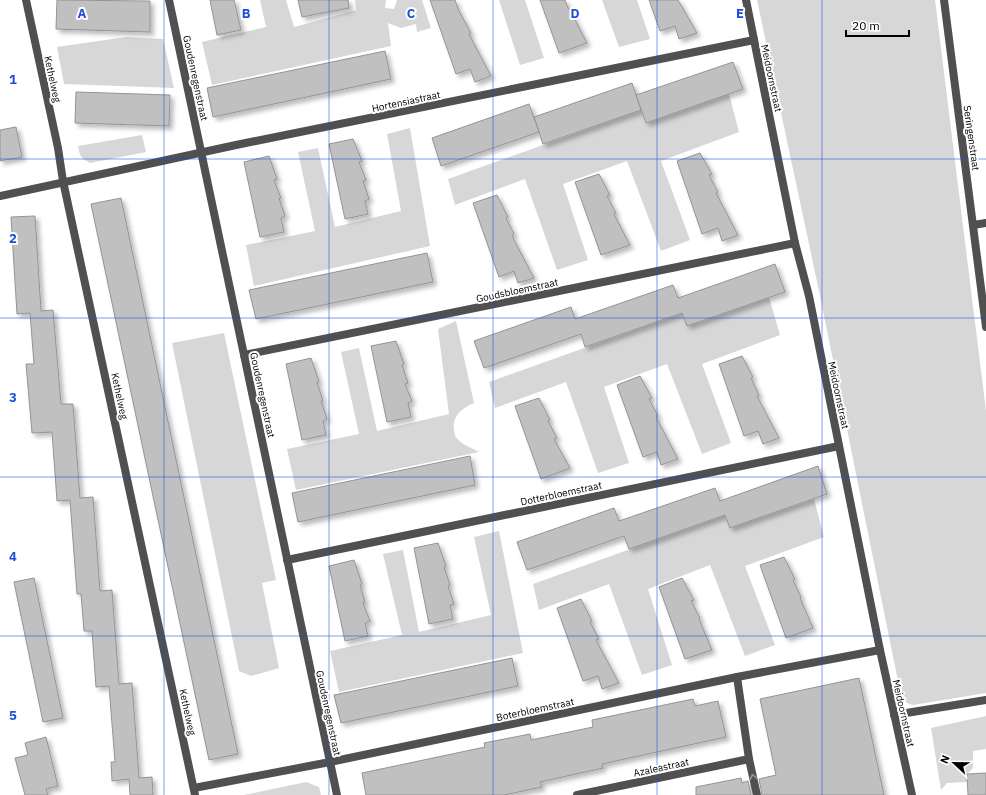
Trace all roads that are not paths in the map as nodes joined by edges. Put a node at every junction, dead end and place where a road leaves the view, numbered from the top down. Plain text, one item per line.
1 (26, 0) edge
2 (169, 0) edge
3 (746, 0) edge
4 (944, 0) edge
5 (754, 40) junction
6 (201, 153) junction
7 (63, 181) junction
8 (0, 196) edge
9 (986, 223) edge
10 (973, 225) junction
11 (795, 243) junction
12 (986, 326) edge
13 (244, 355) junction
14 (840, 446) junction
15 (287, 560) junction
16 (880, 650) junction
17 (737, 677) junction
18 (986, 700) edge
19 (894, 715) junction
20 (749, 759) junction
21 (330, 762) junction
22 (195, 791) edge
23 (336, 795) edge
24 (578, 795) edge
25 (757, 795) edge
26 (912, 795) edge

1 - 7 street, Kethelweg
2 - 6 street, Goudenregenstraat
3 - 5 street, Meidoornstraat
4 - 10 street, Seringenstraat
5 - 6 street, Hortensiastraat
5 - 11 street, Meidoornstraat
6 - 7 street, Hortensiastraat
6 - 13 street, Goudenregenstraat
7 - 8 street, Hortensiastraat
7 - 22 street, Kethelweg
9 - 10 street
10 - 12 street, Seringenstraat
11 - 13 street, Goudsbloemstraat
11 - 14 street, Meidoornstraat
13 - 15 street, Goudenregenstraat
14 - 15 street, Dotterbloemstraat
14 - 16 street, Meidoornstraat
15 - 21 street, Goudenregenstraat
16 - 17 street, Boterbloemstraat
16 - 19 street, Meidoornstraat
17 - 20 street
17 - 21 street, Boterbloemstraat
18 - 19 street
19 - 26 street, Meidoornstraat
20 - 24 street, Azaleastraat
25 -> 20 street
21 - 22 street, Boterbloemstraat
21 - 23 street, Goudenregenstraat

